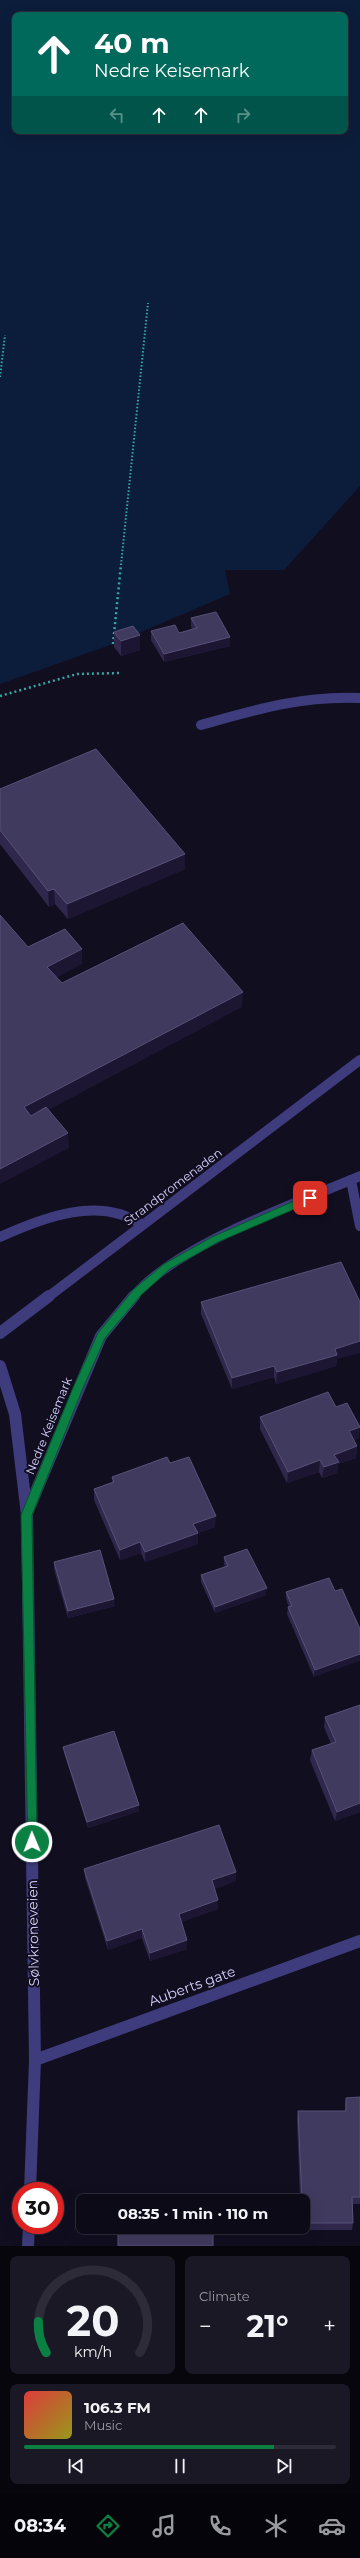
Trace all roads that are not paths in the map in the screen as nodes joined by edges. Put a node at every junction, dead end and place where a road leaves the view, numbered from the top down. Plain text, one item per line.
1 (360, 698) edge
2 (201, 725) dead end
3 (360, 1060) edge
4 (355, 1178) edge
5 (142, 1225) junction
6 (360, 1226) edge
7 (0, 1237) edge
8 (0, 1333) edge
9 (0, 1366) edge
10 (27, 1515) junction
11 (360, 1941) edge
12 (35, 2060) junction
13 (30, 2182) edge
14 (29, 2234) edge
15 (28, 2246) edge

1 - 2 street
3 - 5 street, Strandpromenaden
4 - 6 street, Nedre Keisemark
4 - 10 street, Nedre Keisemark
5 - 7 street
5 - 8 street, Strandpromenaden
9 - 10 street, Sølvkroneveien
10 - 12 street, Sølvkroneveien
11 - 12 street, Auberts gate
12 - 13 street, Sølvkroneveien
14 - 15 street

